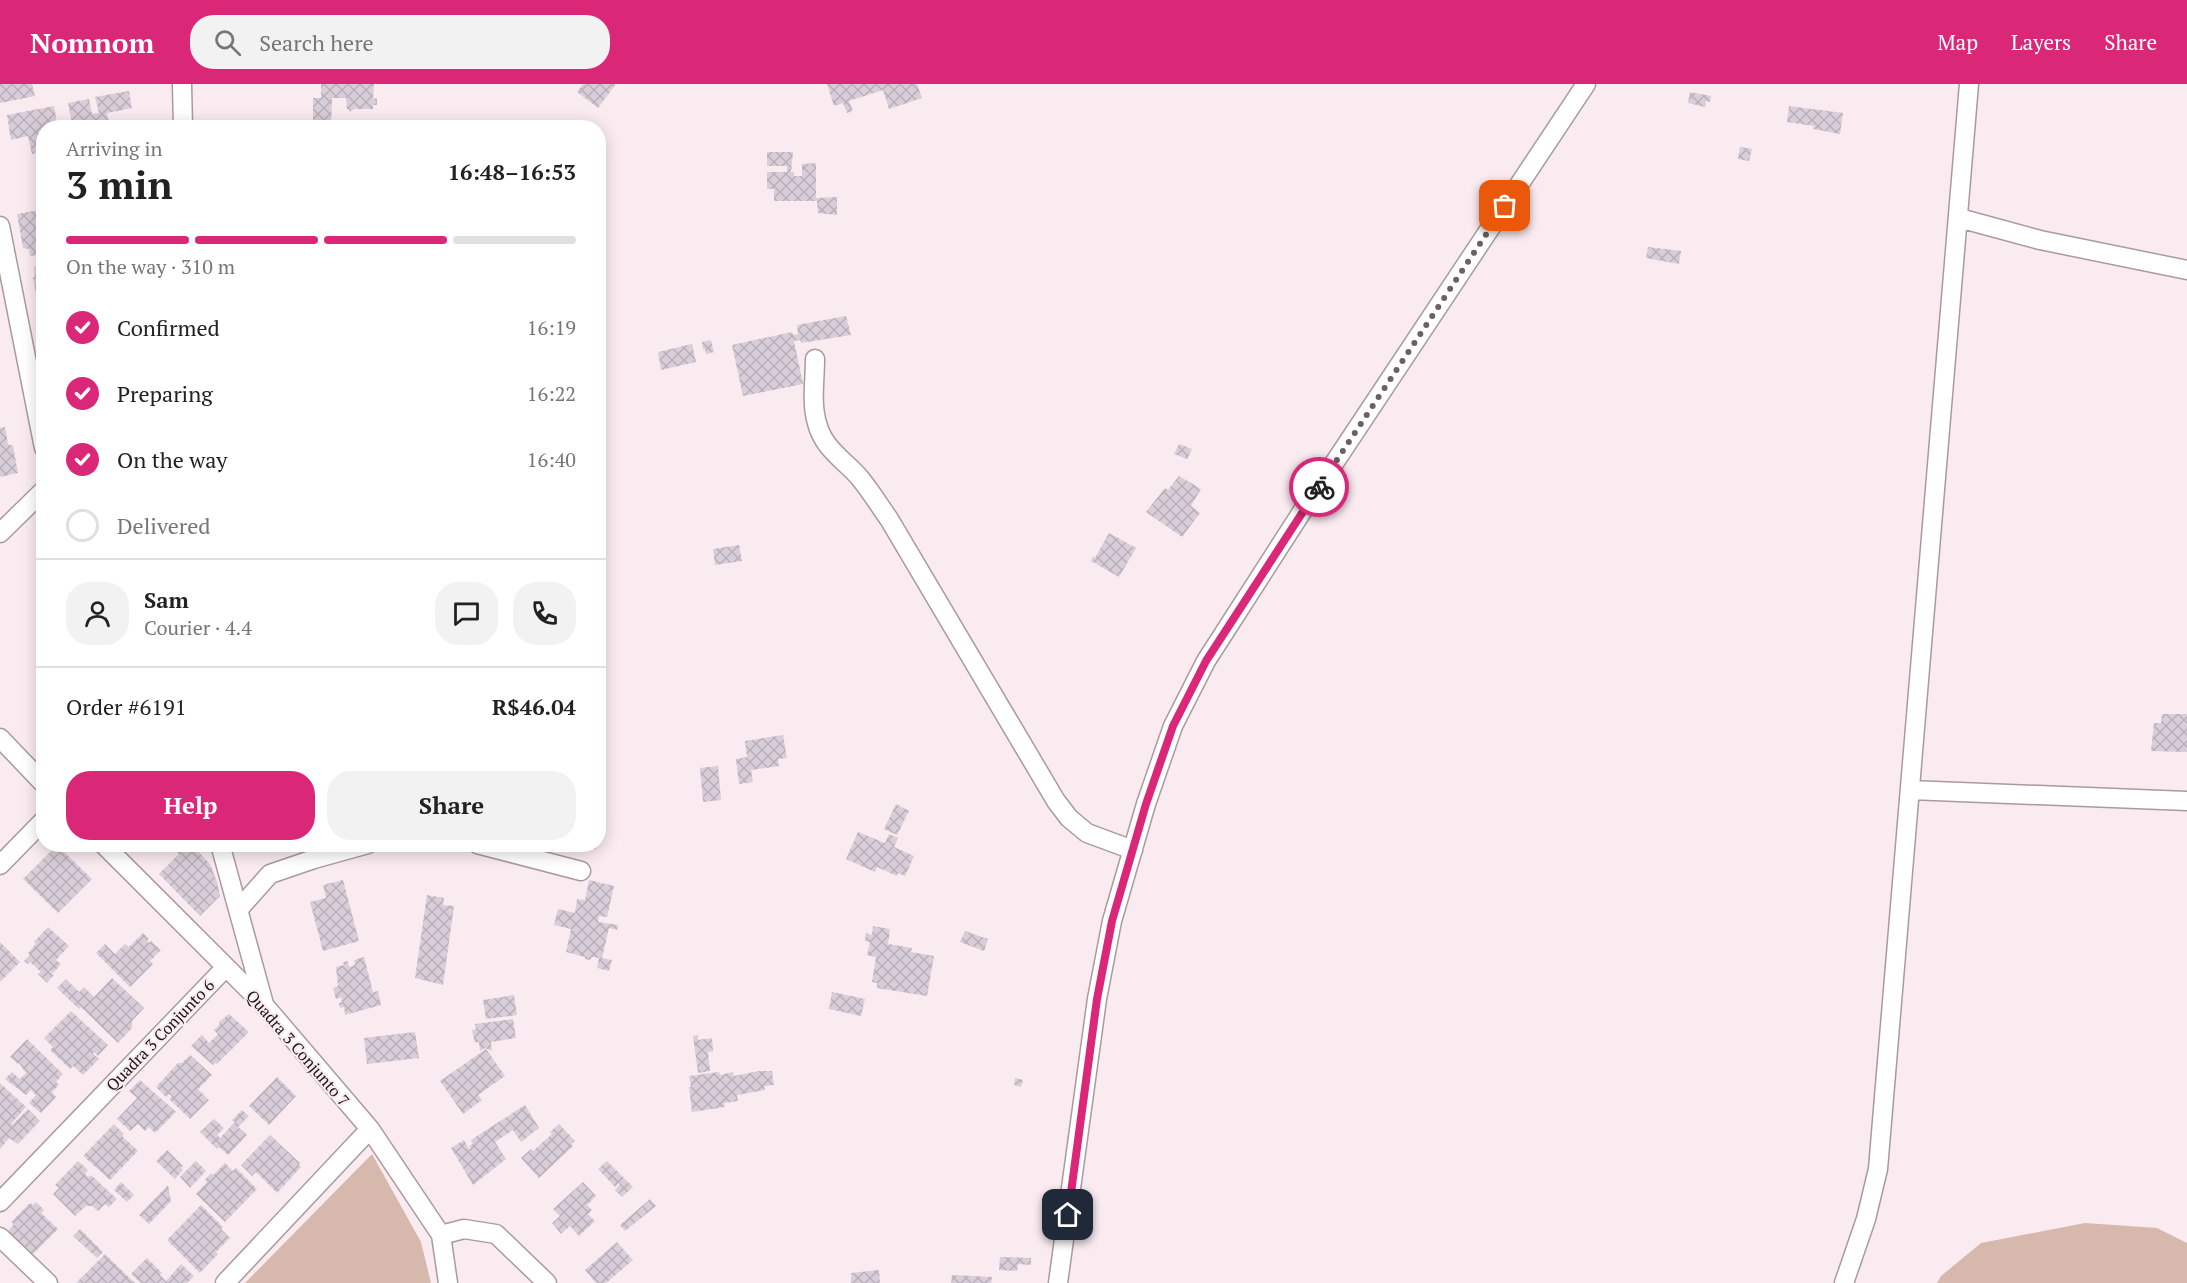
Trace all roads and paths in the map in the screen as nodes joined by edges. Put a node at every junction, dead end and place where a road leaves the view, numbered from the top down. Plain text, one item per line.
1 (182, 84) edge
2 (1586, 84) edge
3 (1969, 84) edge
4 (183, 120) edge
5 (1959, 218) junction
6 (0, 226) edge
7 (2187, 270) edge
8 (816, 358) dead end
9 (36, 408) edge
10 (36, 498) edge
11 (0, 533) edge
12 (0, 738) edge
13 (36, 776) edge
14 (1910, 790) junction
15 (2187, 801) edge
16 (36, 828) edge
17 (1133, 850) junction
18 (111, 852) edge
19 (222, 852) edge
20 (339, 852) edge
21 (508, 852) edge
22 (0, 865) edge
23 (581, 871) dead end
24 (238, 910) junction
25 (225, 967) junction
26 (265, 1006) junction
27 (370, 1130) junction
28 (0, 1202) edge
29 (441, 1235) junction
30 (0, 1237) edge
31 (48, 1283) edge
32 (225, 1283) edge
33 (448, 1283) edge
34 (547, 1283) edge
35 (1058, 1283) edge
36 (1844, 1283) edge

1 - 4 street
2 - 17 street
3 - 5 street
5 - 7 street
5 - 14 street
6 - 9 street
8 - 17 street
10 - 11 street
12 - 13 street
14 - 15 street
14 - 36 street
16 - 22 street
17 - 35 street
18 - 25 street, Quadra 3 Conjunto 6
19 - 24 street
20 - 24 street
21 - 23 street
24 - 26 street
25 - 26 street, Quadra 3 Conjunto 7
25 - 28 street, Quadra 3 Conjunto 6
26 - 27 street, Quadra 3 Conjunto 7
27 - 29 street, Quadra 3 Conjunto 7
27 - 32 street
29 - 33 street
29 - 34 street
30 - 31 street

